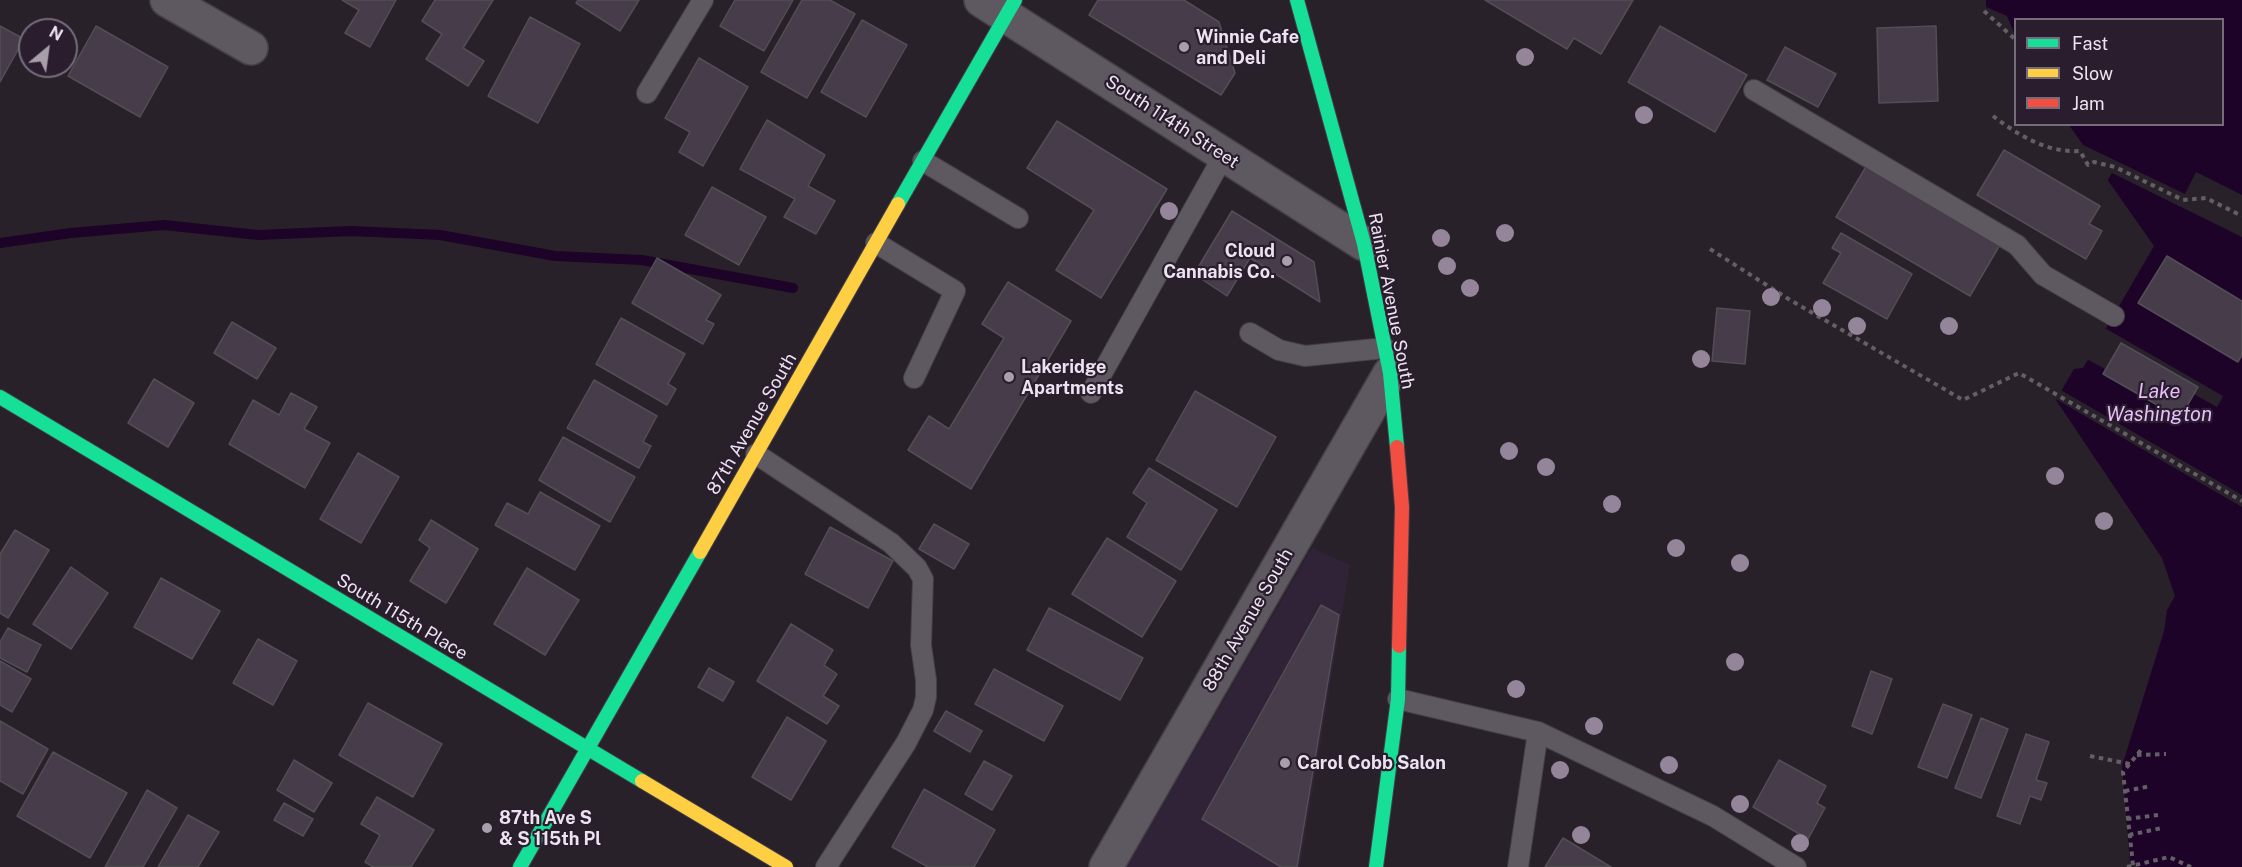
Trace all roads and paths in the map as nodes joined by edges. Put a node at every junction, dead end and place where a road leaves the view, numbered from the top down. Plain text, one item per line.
1 (167, 0) edge
2 (703, 0) edge
3 (1297, 0) edge
4 (1001, 5) edge
5 (1984, 10) dead end
6 (2014, 38) edge
7 (250, 48) dead end
8 (1755, 90) dead end
9 (647, 93) dead end
10 (1993, 116) dead end
11 (1224, 155) junction
12 (923, 161) junction
13 (2242, 216) edge
14 (1018, 218) dead end
15 (876, 243) junction
16 (1364, 244) junction
17 (1710, 249) dead end
18 (2114, 316) dead end
19 (1250, 333) dead end
20 (1388, 360) junction
21 (914, 378) dead end
22 (1091, 393) dead end
23 (0, 397) edge
24 (756, 454) junction
25 (2242, 501) edge
26 (1398, 699) junction
27 (1538, 732) junction
28 (587, 749) junction
29 (2141, 750) dead end
30 (2166, 754) dead end
31 (2137, 755) junction
32 (2090, 756) dead end
33 (2130, 764) junction
34 (2151, 786) dead end
35 (2125, 790) junction
36 (2158, 814) dead end
37 (2127, 819) junction
38 (2162, 828) dead end
39 (2129, 835) junction
40 (2133, 865) junction
41 (520, 867) edge
42 (786, 867) edge
43 (826, 867) edge
44 (1106, 867) edge
45 (1376, 867) edge
46 (1518, 867) edge
47 (1796, 867) edge
48 (2127, 867) edge
49 (2191, 867) edge

1 - 7 street
2 - 9 lane
3 - 16 street, Rainier Avenue South
4 - 11 street, South 114th Street
4 - 12 street, 87th Avenue South
5 - 6 path
8 - 18 lane
10 - 13 path
11 - 16 street, South 114th Street
11 - 22 lane
12 - 14 lane
12 - 15 street, 87th Avenue South
15 - 21 lane
15 - 24 street, 87th Avenue South
16 - 20 street, Rainier Avenue South
17 - 25 path
19 - 20 lane
20 - 26 street, Rainier Avenue South
20 - 44 street, 88th Avenue South
23 - 28 street, South 115th Place
24 - 28 street, 87th Avenue South
24 - 43 lane
26 - 27 lane
26 - 45 street, Rainier Avenue South
27 - 46 lane
27 - 47 lane
28 - 41 street, 87th Avenue South
28 - 42 street, South 115th Place
29 - 31 path
30 - 31 path
31 - 33 path
32 - 33 path
33 - 35 path
34 - 35 path
35 - 37 path
36 - 37 path
37 - 39 path
38 - 39 path
39 - 40 path
40 - 48 path
40 - 49 path

